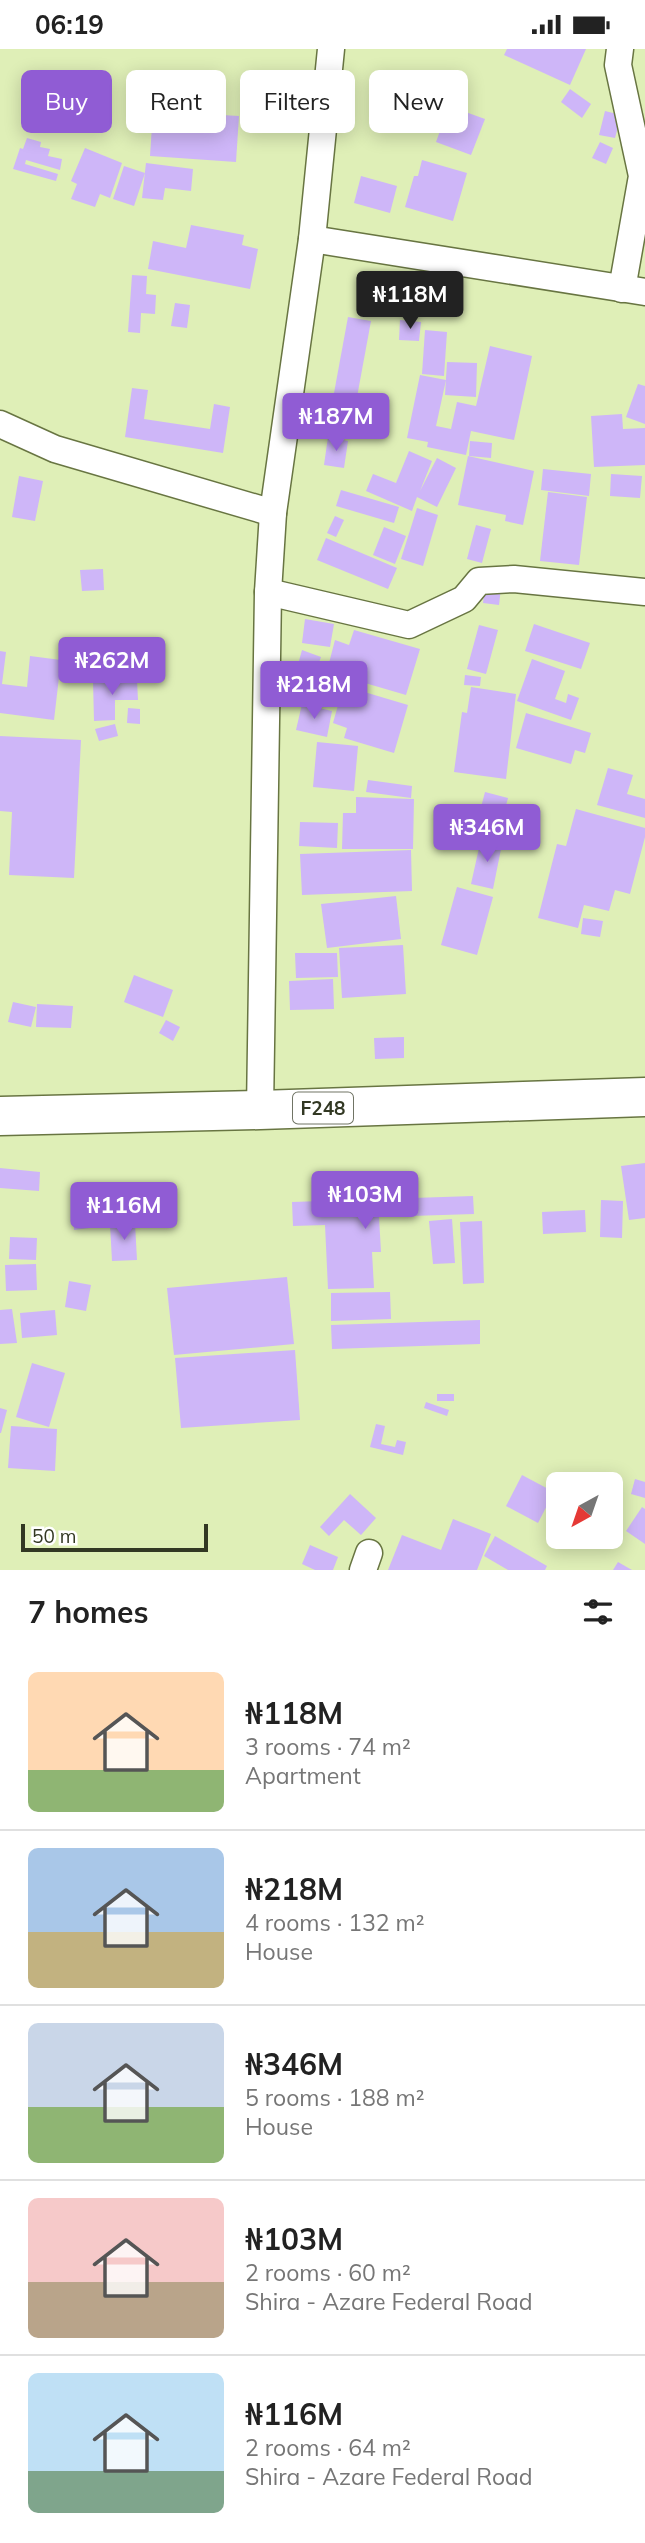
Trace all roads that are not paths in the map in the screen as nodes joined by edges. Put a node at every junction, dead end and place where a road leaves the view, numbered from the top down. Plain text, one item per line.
1 (331, 49) edge
2 (621, 54) edge
3 (312, 239) junction
4 (634, 290) edge
5 (0, 424) edge
6 (273, 513) junction
7 (268, 592) junction
8 (645, 592) edge
9 (645, 1097) edge
10 (260, 1110) junction
11 (0, 1116) edge

1 - 3 street
2 - 4 street
3 - 4 street
3 - 6 street
5 - 6 street
6 - 7 street
7 - 8 street
7 - 10 street
9 - 10 main road, F248
10 - 11 main road, F248

